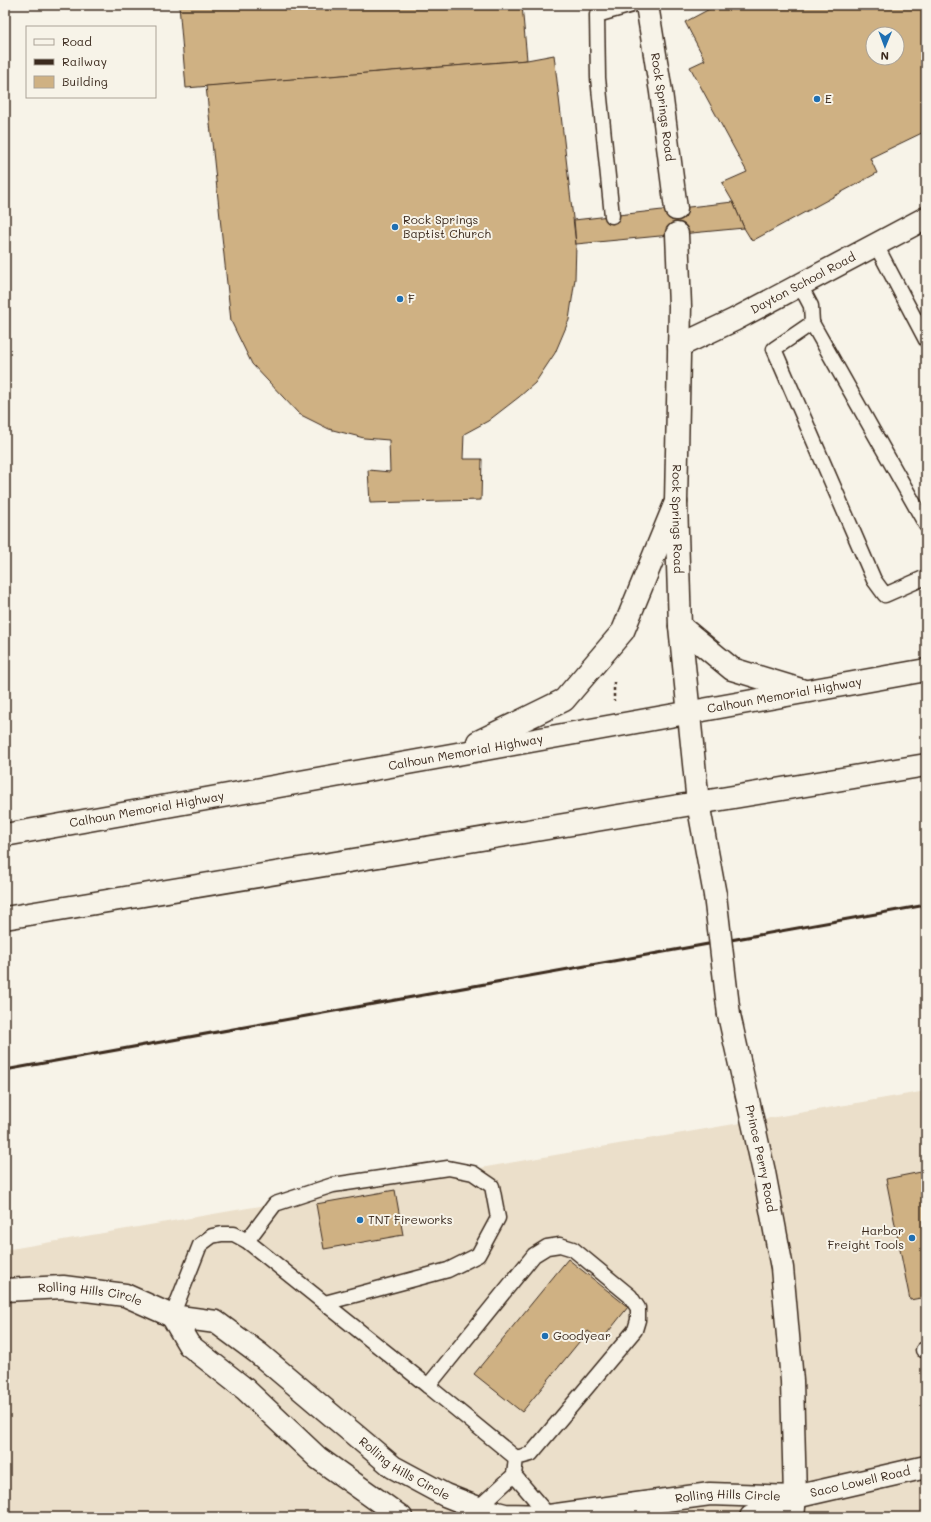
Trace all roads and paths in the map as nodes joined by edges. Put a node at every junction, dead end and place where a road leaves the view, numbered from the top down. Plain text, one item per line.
1 (632, 5) edge
2 (647, 5) edge
3 (676, 209) dead end
4 (612, 216) dead end
5 (926, 218) edge
6 (677, 234) dead end
7 (876, 245) junction
8 (800, 285) junction
9 (812, 323) junction
10 (926, 340) edge
11 (679, 346) junction
12 (676, 502) junction
13 (926, 525) edge
14 (926, 577) edge
15 (680, 626) junction
16 (926, 670) edge
17 (613, 680) dead end
18 (804, 691) junction
19 (614, 708) dead end
20 (688, 712) junction
21 (454, 754) junction
22 (926, 765) edge
23 (698, 803) junction
24 (5, 835) edge
25 (5, 918) edge
26 (246, 1241) junction
27 (5, 1290) edge
28 (324, 1303) junction
29 (172, 1316) junction
30 (428, 1386) junction
31 (516, 1458) junction
32 (926, 1467) edge
33 (514, 1476) junction
34 (794, 1507) edge
35 (478, 1508) junction
36 (550, 1516) junction
37 (401, 1517) edge
38 (751, 1517) edge

1 - 4 lane
2 - 3 main road, Rock Springs Road
5 - 7 main road, Dayton School Road
6 - 11 main road, Rock Springs Road
7 - 8 main road, Dayton School Road
7 - 10 lane
8 - 9 lane
8 - 11 main road, Dayton School Road
9 - 13 lane
9 - 14 lane
11 - 12 main road, Rock Springs Road
12 - 15 main road, Rock Springs Road
12 - 21 main road
15 - 18 main road
15 - 20 main road, Rock Springs Road
16 - 18 main road, Calhoun Memorial Highway
17 - 19 path
18 - 20 main road, Calhoun Memorial Highway
20 - 21 main road, Calhoun Memorial Highway
20 - 23 main road, Rock Springs Road
21 - 24 main road, Calhoun Memorial Highway
22 - 23 main road
23 - 25 main road
23 - 34 main road, Prince Perry Road, bridge
26 - 28 lane
26 - 28 lane
26 - 29 lane
27 - 29 main road, Rolling Hills Circle
28 - 30 lane
29 - 35 main road, Rolling Hills Circle
29 - 37 main road
30 - 31 lane
30 - 31 lane
31 - 33 lane
32 - 34 main road, Saco Lowell Road
33 - 35 lane
33 - 36 lane
34 - 36 main road, Rolling Hills Circle
34 - 38 main road, Rolling Hills Circle
35 - 36 main road, Rolling Hills Circle

